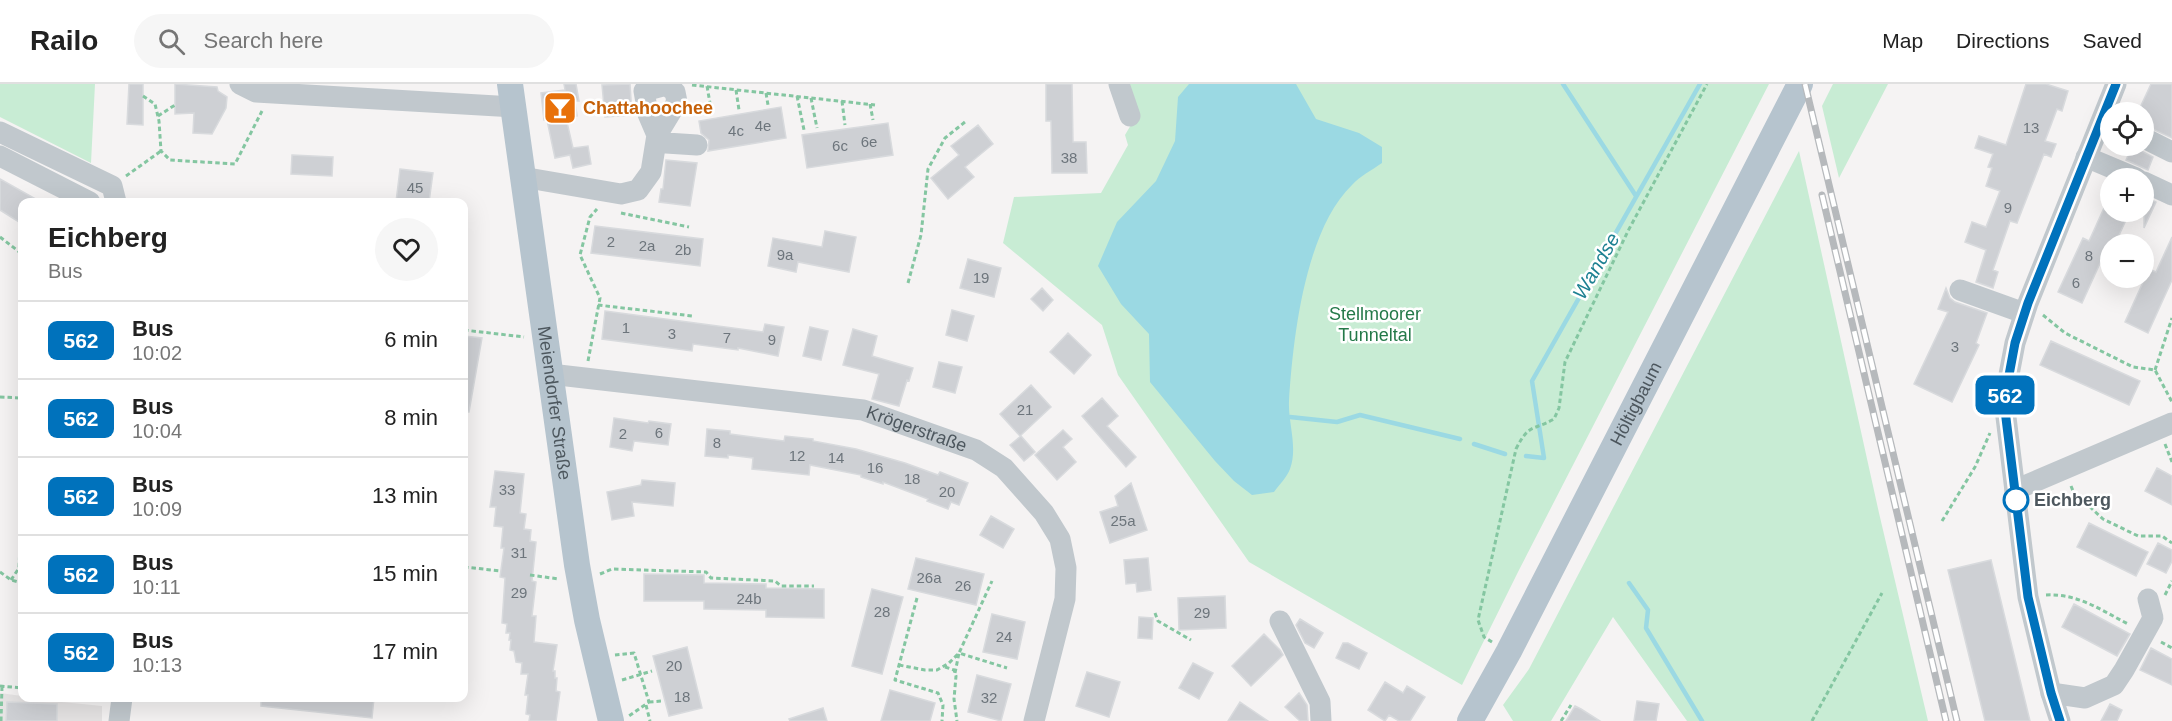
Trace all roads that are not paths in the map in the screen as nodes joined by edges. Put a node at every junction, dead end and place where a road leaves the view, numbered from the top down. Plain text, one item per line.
1 (240, 84) edge
2 (1119, 84) edge
3 (1800, 84) edge
4 (2116, 84) edge
5 (644, 87) edge
6 (511, 95) edge
7 (2111, 102) edge
8 (1130, 116) dead end
9 (0, 132) edge
10 (2100, 132) edge
11 (657, 135) junction
12 (2154, 143) edge
13 (697, 145) dead end
14 (2172, 152) edge
15 (0, 156) edge
16 (2086, 157) junction
17 (2112, 168) edge
18 (522, 177) junction
19 (2154, 187) edge
20 (114, 194) edge
21 (2172, 195) edge
22 (82, 198) edge
23 (1960, 290) dead end
24 (2032, 313) junction
25 (550, 374) junction
26 (2172, 423) edge
27 (2015, 490) junction
28 (2148, 599) dead end
29 (1280, 621) dead end
30 (2051, 693) junction
31 (121, 702) edge
32 (119, 721) edge
33 (617, 721) edge
34 (1034, 721) edge
35 (1321, 721) edge
36 (1470, 721) edge
37 (2060, 721) edge

1 - 6 street
2 - 8 street
3 - 36 main road, Höltigbaum
4 - 7 street
5 - 11 street
5 - 11 street
6 - 18 main road, Meiendorfer Straße
9 - 20 street
10 - 16 street
11 - 13 street
11 - 18 street
12 - 14 street
15 - 22 street
16 - 17 street
16 - 24 street
18 - 25 main road, Meiendorfer Straße
19 - 21 street
23 - 24 street
24 - 27 street
25 - 33 main road, Meiendorfer Straße
25 - 34 street, Krögerstraße
26 - 27 street
27 - 30 street
28 - 30 street
29 - 35 street
30 - 37 street
31 - 32 street

